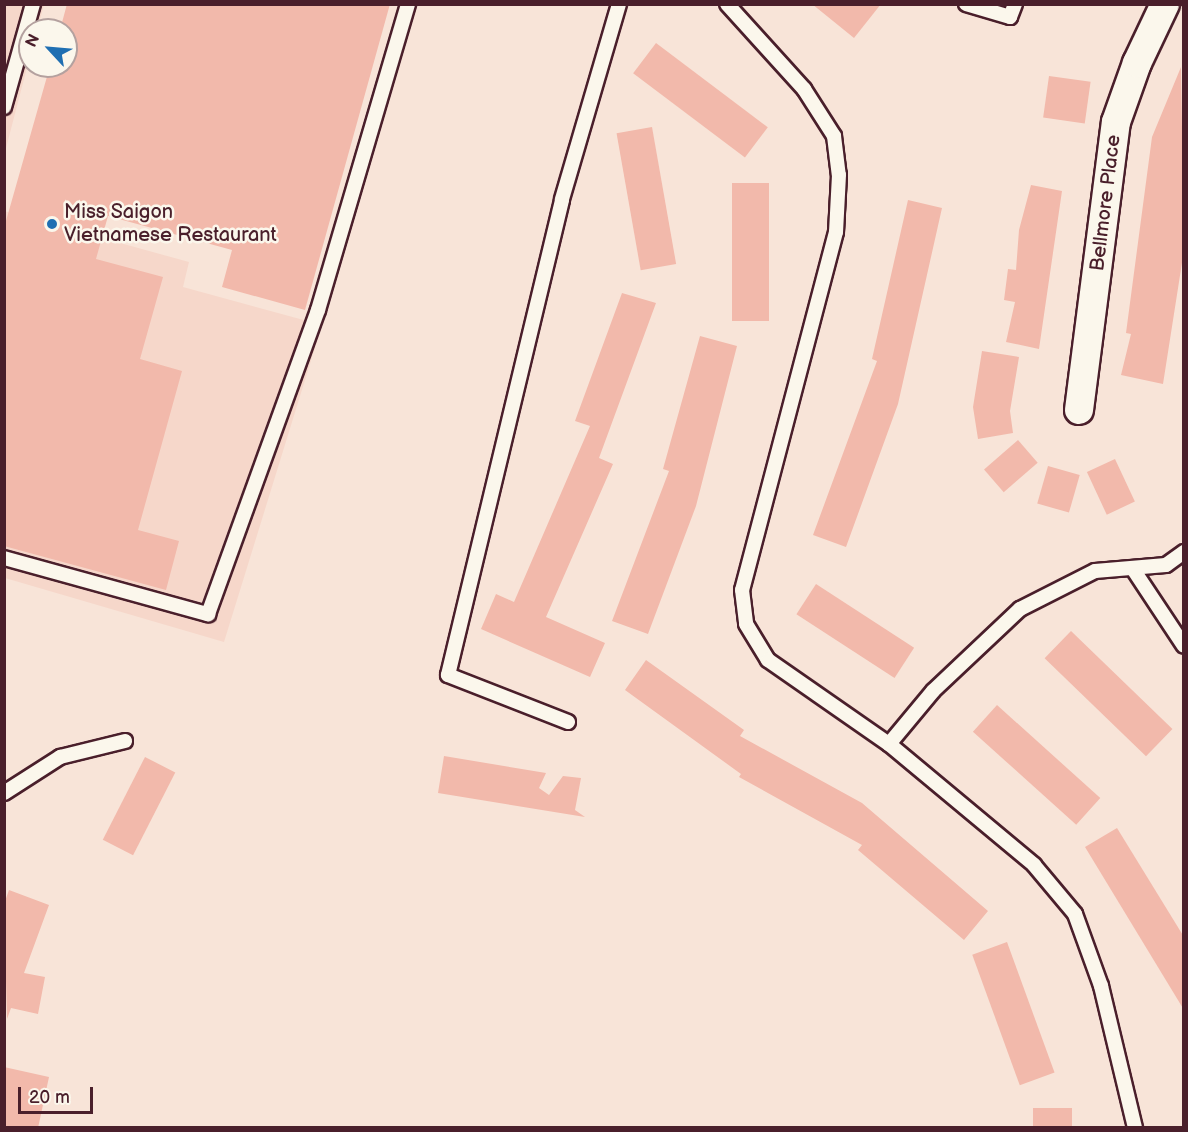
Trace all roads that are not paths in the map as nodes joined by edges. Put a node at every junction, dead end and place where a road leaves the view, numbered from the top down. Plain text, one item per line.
1 (33, 4) edge
2 (408, 4) edge
3 (619, 4) edge
4 (727, 4) edge
5 (966, 4) edge
6 (1015, 4) edge
7 (1165, 4) edge
8 (4, 107) edge
9 (1079, 410) dead end
10 (1184, 552) edge
11 (4, 558) edge
12 (1133, 569) junction
13 (1184, 646) edge
14 (568, 722) dead end
15 (125, 741) dead end
16 (889, 744) junction
17 (4, 794) edge
18 (1135, 1128) edge

1 - 8 lane
2 - 11 lane
3 - 14 lane
4 - 16 lane
5 - 6 lane
7 - 9 street, Bellmore Place
10 - 12 lane
12 - 13 lane
12 - 16 lane
15 - 17 lane
16 - 18 lane

